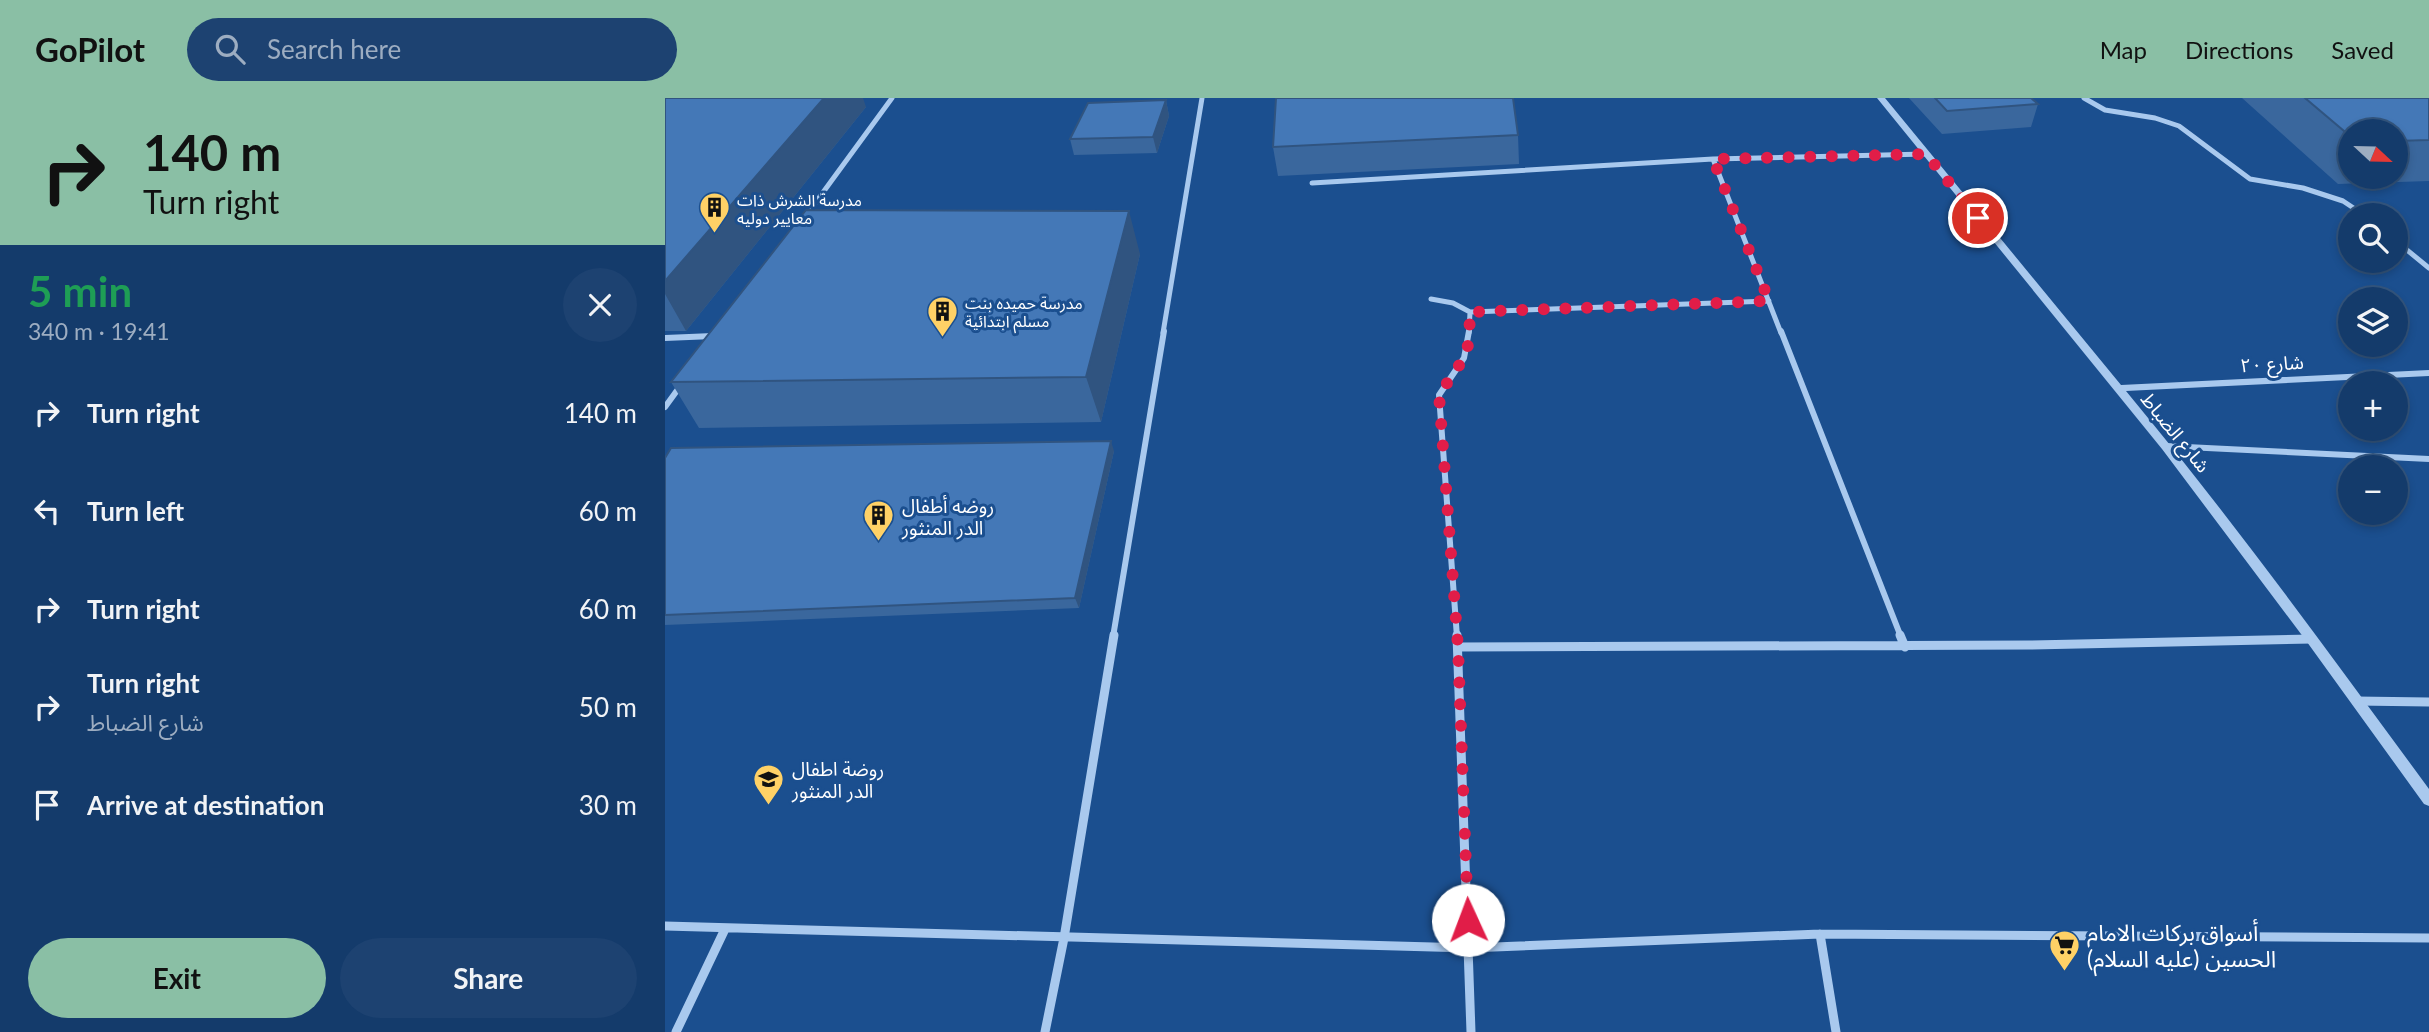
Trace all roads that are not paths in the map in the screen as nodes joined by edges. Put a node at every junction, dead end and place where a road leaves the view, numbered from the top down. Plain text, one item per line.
1 (892, 98) edge
2 (1202, 98) edge
3 (1881, 98) edge
4 (2084, 98) edge
5 (1926, 154) junction
6 (1713, 159) junction
7 (1312, 183) dead end
8 (2346, 203) edge
9 (804, 218) edge
10 (2408, 251) edge
11 (2429, 268) edge
12 (1431, 299) dead end
13 (1769, 301) junction
14 (1470, 312) junction
15 (665, 338) edge
16 (710, 346) edge
17 (2429, 373) edge
18 (688, 376) edge
19 (2118, 388) junction
20 (665, 407) edge
21 (2166, 446) junction
22 (2429, 459) edge
23 (2312, 639) junction
24 (1458, 647) junction
25 (1906, 647) junction
26 (2356, 701) junction
27 (2429, 702) edge
28 (2429, 800) edge
29 (665, 926) edge
30 (725, 929) junction
31 (1820, 934) junction
32 (1064, 938) junction
33 (2429, 938) edge
34 (1469, 948) junction
35 (676, 1032) edge
36 (1045, 1032) edge
37 (1471, 1032) edge
38 (1836, 1032) edge

1 - 9 street
2 - 32 street
3 - 5 street, شارع الضباط
4 - 8 street
5 - 6 street
5 - 19 street, شارع الضباط
6 - 7 street
6 - 13 street
10 - 11 street
12 - 14 street
13 - 14 street
13 - 25 street
14 - 24 street
15 - 16 street
17 - 19 street, شارع ٢٠
18 - 20 street
19 - 21 street, شارع الضباط
21 - 22 street
21 - 23 street, شارع الضباط
23 - 25 street
23 - 26 street, شارع الضباط
24 - 25 street
24 - 34 street
26 - 27 street
26 - 28 street, شارع الضباط
29 - 30 street
30 - 32 street
30 - 35 street
31 - 33 street
31 - 34 street
31 - 38 street
32 - 34 street
32 - 36 street
34 - 37 street

